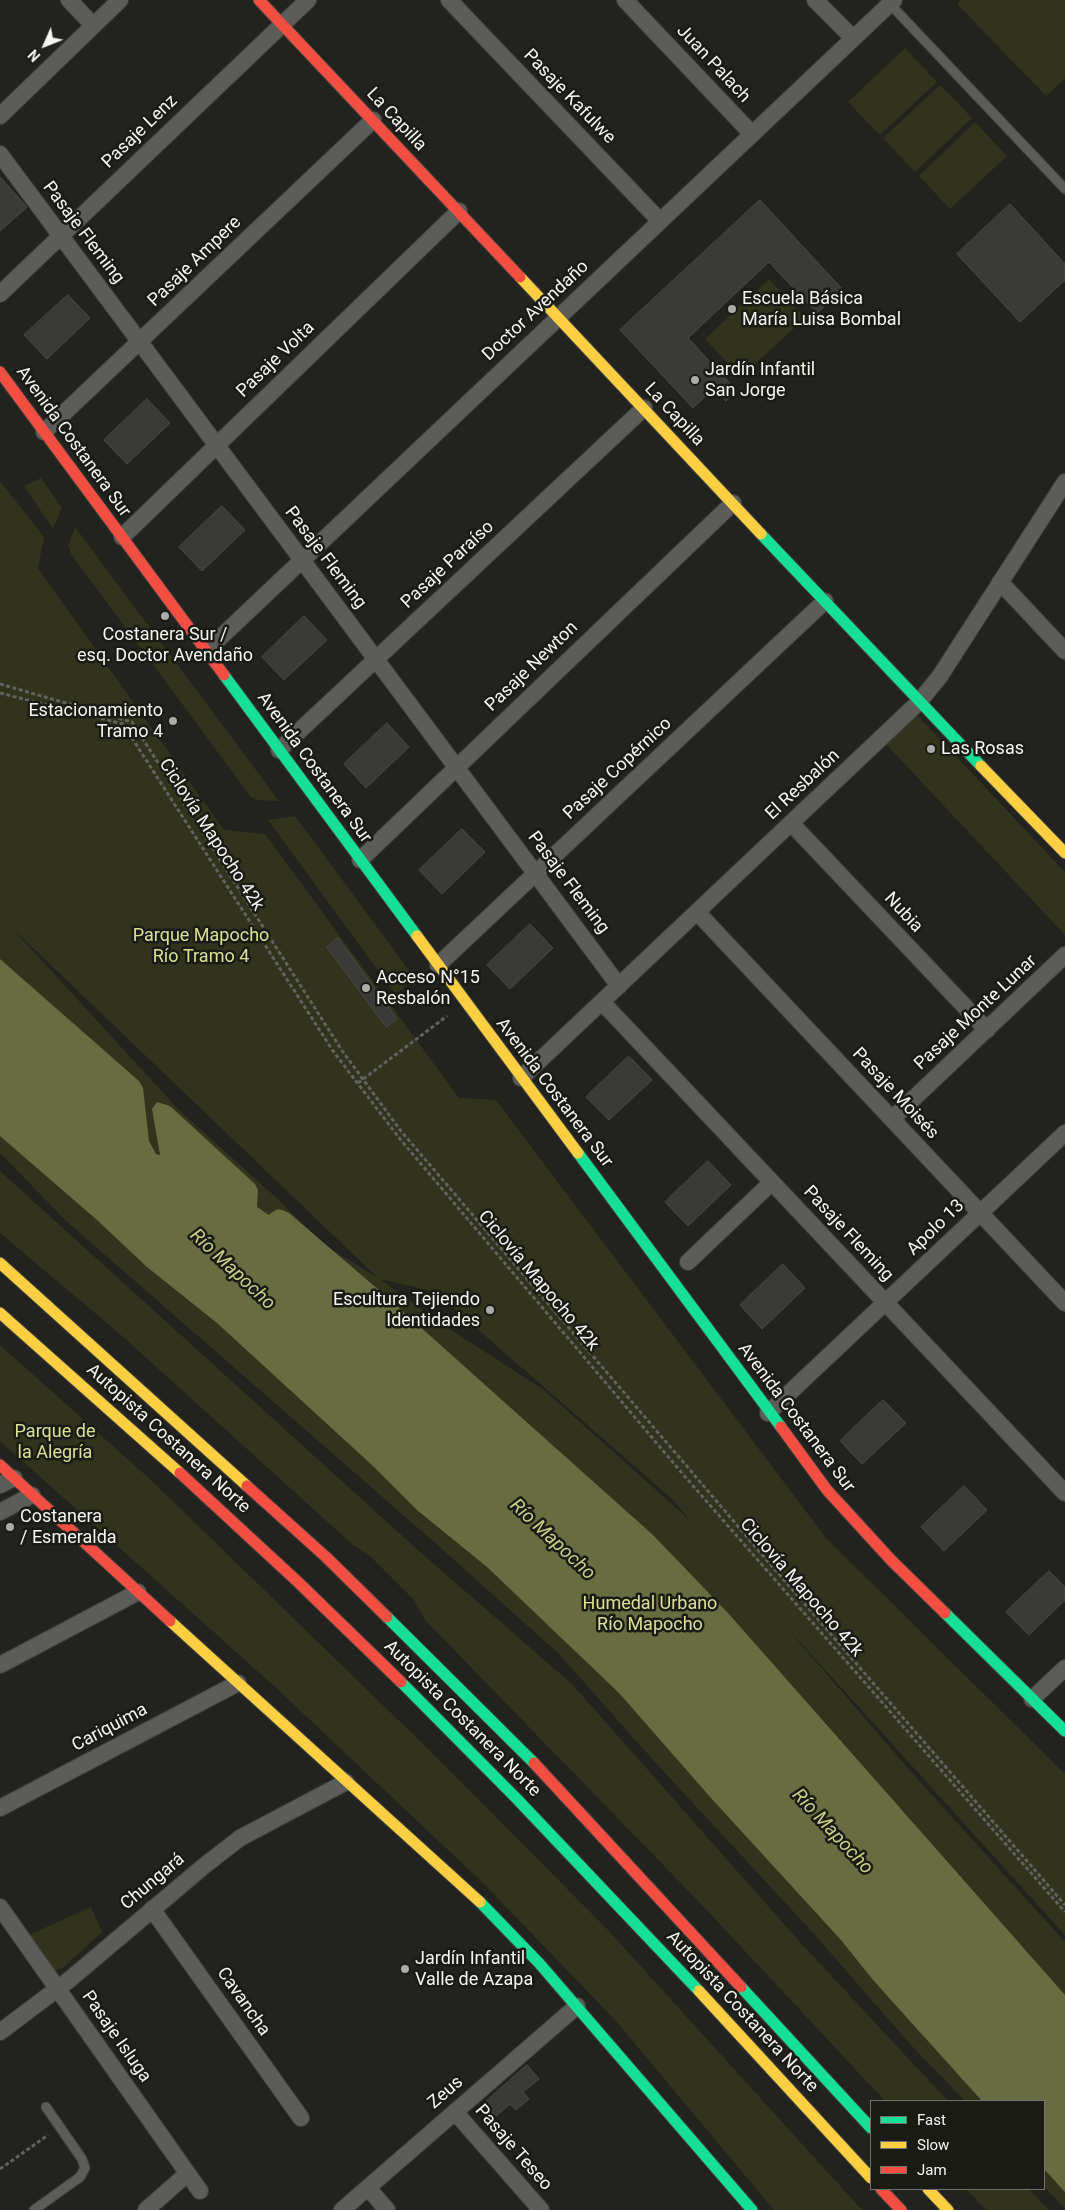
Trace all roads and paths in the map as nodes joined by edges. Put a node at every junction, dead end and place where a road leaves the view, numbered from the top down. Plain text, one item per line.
1 (69, 0) edge
2 (120, 0) edge
3 (259, 0) edge
4 (308, 0) edge
5 (450, 0) edge
6 (625, 0) edge
7 (815, 0) edge
8 (892, 2) edge
9 (282, 24) junction
10 (94, 26) junction
11 (853, 38) junction
12 (0, 116) edge
13 (373, 120) junction
14 (752, 134) junction
15 (0, 154) edge
16 (1065, 189) edge
17 (459, 212) junction
18 (660, 221) junction
19 (60, 236) junction
20 (0, 294) edge
21 (558, 317) junction
22 (140, 342) junction
23 (0, 372) edge
24 (644, 408) junction
25 (44, 432) junction
26 (216, 446) junction
27 (1065, 482) edge
28 (733, 503) junction
29 (122, 537) junction
30 (302, 560) junction
31 (1000, 582) junction
32 (825, 601) junction
33 (206, 651) junction
34 (1065, 651) edge
35 (376, 659) junction
36 (0, 684) edge
37 (0, 693) edge
38 (919, 702) junction
39 (279, 750) junction
40 (456, 768) junction
41 (791, 823) junction
42 (1065, 853) edge
43 (360, 860) junction
44 (536, 873) junction
45 (697, 912) junction
46 (1065, 956) edge
47 (438, 965) junction
48 (619, 986) junction
49 (602, 1002) junction
50 (447, 1016) dead end
51 (986, 1030) junction
52 (521, 1078) junction
53 (363, 1079) junction
54 (358, 1083) junction
55 (892, 1119) junction
56 (1065, 1133) edge
57 (772, 1182) junction
58 (981, 1214) junction
59 (688, 1262) dead end
60 (0, 1263) edge
61 (886, 1303) junction
62 (1065, 1303) edge
63 (0, 1313) edge
64 (768, 1413) junction
65 (0, 1465) edge
66 (7, 1481) edge
67 (1065, 1493) edge
68 (32, 1495) junction
69 (0, 1512) edge
70 (138, 1592) junction
71 (0, 1665) edge
72 (1065, 1668) edge
73 (238, 1683) junction
74 (1032, 1699) junction
75 (1065, 1731) edge
76 (346, 1782) junction
77 (0, 1808) edge
78 (1065, 1905) edge
79 (0, 1906) edge
80 (152, 1908) junction
81 (1065, 1912) edge
82 (57, 1989) junction
83 (576, 2006) junction
84 (0, 2032) edge
85 (46, 2107) dead end
86 (455, 2112) junction
87 (301, 2118) dead end
88 (60, 2127) junction
89 (870, 2127) edge
90 (0, 2169) edge
91 (187, 2174) junction
92 (870, 2177) edge
93 (368, 2188) junction
94 (883, 2190) edge
95 (929, 2190) edge
96 (200, 2191) dead end
97 (34, 2210) edge
98 (146, 2210) edge
99 (342, 2210) edge
100 (387, 2210) edge
101 (541, 2210) edge
102 (752, 2210) edge
103 (901, 2210) edge
104 (948, 2210) edge

1 - 10 street
2 - 10 street
3 - 9 main road, La Capilla
4 - 9 street, Pasaje Lenz
5 - 18 street, Pasaje Kafulwe
6 - 14 street, Juan Palach
7 - 11 street
8 - 11 street, Doctor Avendaño
8 - 16 lane
9 - 13 main road, La Capilla
9 - 19 street, Pasaje Lenz
10 - 12 street
11 - 14 street, Doctor Avendaño
13 - 17 main road, La Capilla
13 - 22 street, Pasaje Ampere
14 - 18 street, Doctor Avendaño
15 - 19 street, Pasaje Fleming
17 - 21 main road, La Capilla
17 - 26 street, Pasaje Volta
18 - 21 street, Doctor Avendaño
19 - 20 street, Pasaje Lenz
19 - 22 street, Pasaje Fleming
21 - 24 main road, La Capilla
21 - 30 street, Doctor Avendaño
22 - 25 street, Pasaje Ampere
22 - 26 street, Pasaje Fleming
23 - 25 main road, Avenida Costanera Sur
24 - 28 main road, La Capilla
24 - 35 street, Pasaje Paraíso
25 - 29 main road, Avenida Costanera Sur
26 - 29 street, Pasaje Volta
26 - 30 street, Pasaje Fleming
27 - 31 street, El Resbalón
28 - 32 main road, La Capilla
28 - 40 street, Pasaje Newton
29 - 33 main road, Avenida Costanera Sur
30 - 33 street, Doctor Avendaño
30 - 35 street, Pasaje Fleming
31 - 34 street
31 - 38 street, El Resbalón
32 - 38 main road, La Capilla
32 - 44 street, Pasaje Copérnico
33 - 39 main road, Avenida Costanera Sur
35 - 39 street, Pasaje Paraíso
35 - 40 street, Pasaje Fleming
36 - 53 path
37 - 54 path, Ciclovía Mapocho 42k
38 - 41 street, El Resbalón
38 - 42 main road, La Capilla
39 - 43 main road, Avenida Costanera Sur
40 - 43 street, Pasaje Newton
40 - 44 street, Pasaje Fleming
41 - 45 street, El Resbalón
41 - 51 street, Nubia
43 - 47 main road, Avenida Costanera Sur
44 - 47 street, Pasaje Copérnico
44 - 48 street, Pasaje Fleming
45 - 48 street, El Resbalón
45 - 55 street, Pasaje Moisés
46 - 51 street, Pasaje Monte Lunar
47 - 52 main road, Avenida Costanera Sur
48 - 49 street, El Resbalón
49 - 52 street, El Resbalón
49 - 57 street, Pasaje Fleming
50 - 53 path
51 - 55 street, Pasaje Monte Lunar
52 - 64 main road, Avenida Costanera Sur
53 - 54 path
53 - 78 path
54 - 81 path, Ciclovía Mapocho 42k
55 - 58 street, Pasaje Moisés
56 - 58 street, Apolo 13
57 - 59 street
57 - 61 street, Pasaje Fleming
58 - 61 street, Apolo 13
58 - 62 street, Pasaje Moisés
60 - 89 main road, Autopista Costanera Norte
61 - 64 street, Apolo 13
61 - 67 street, Pasaje Fleming
63 - 92 main road, Autopista Costanera Norte
64 - 74 main road, Avenida Costanera Sur
65 - 66 main road
66 - 68 main road
68 - 69 street
68 - 70 main road
70 - 71 street
70 - 73 main road
72 - 74 street
73 - 76 main road
73 - 77 street, Cariquima
74 - 75 main road, Avenida Costanera Sur
76 - 80 street, Chungará
76 - 83 main road
79 - 82 street, Pasaje Isluga
80 - 82 street, Chungará
80 - 87 street, Cavancha
82 - 84 street, Chungará
82 - 91 street, Pasaje Isluga
83 - 86 street, Zeus
83 - 102 main road
85 - 88 lane
86 - 93 street, Zeus
86 - 101 street, Pasaje Teseo
88 - 90 path
88 - 97 lane
91 - 96 street, Pasaje Isluga
91 - 98 street
93 - 99 street, Zeus
93 - 100 street
94 - 103 main road
95 - 104 main road

